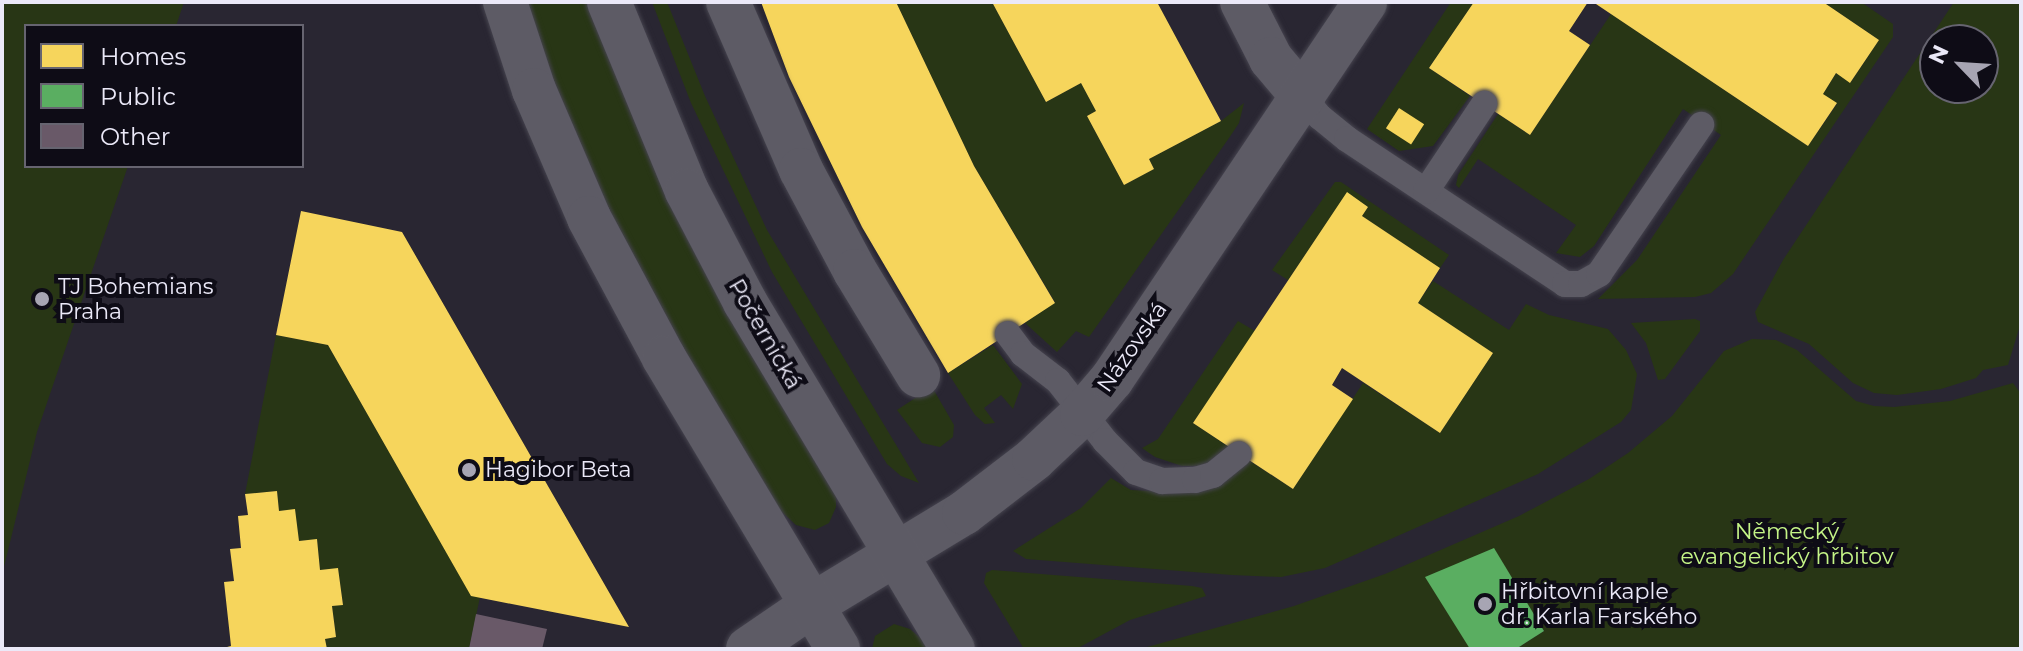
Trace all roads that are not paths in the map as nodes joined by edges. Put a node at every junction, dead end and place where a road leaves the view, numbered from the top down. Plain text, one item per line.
1 (505, 2) edge
2 (609, 2) edge
3 (728, 2) edge
4 (1242, 2) edge
5 (1365, 2) edge
6 (1303, 97) junction
7 (1484, 104) dead end
8 (1701, 125) dead end
9 (1426, 191) junction
10 (1008, 334) dead end
11 (918, 375) dead end
12 (1082, 414) junction
13 (1239, 454) dead end
14 (896, 555) junction
15 (812, 605) junction
16 (748, 649) edge
17 (838, 649) edge
18 (953, 649) edge

1 - 15 street
2 - 14 street, Počernická
3 - 11 street
4 - 6 street
5 - 6 street, Názovská
6 - 9 lane
6 - 12 street, Názovská
7 - 9 lane
8 - 9 lane
10 - 12 lane
12 - 13 lane
12 - 14 street, Názovská
14 - 15 street, Názovská
14 - 18 street, Počernická
15 - 16 street, Názovská
15 - 17 street

